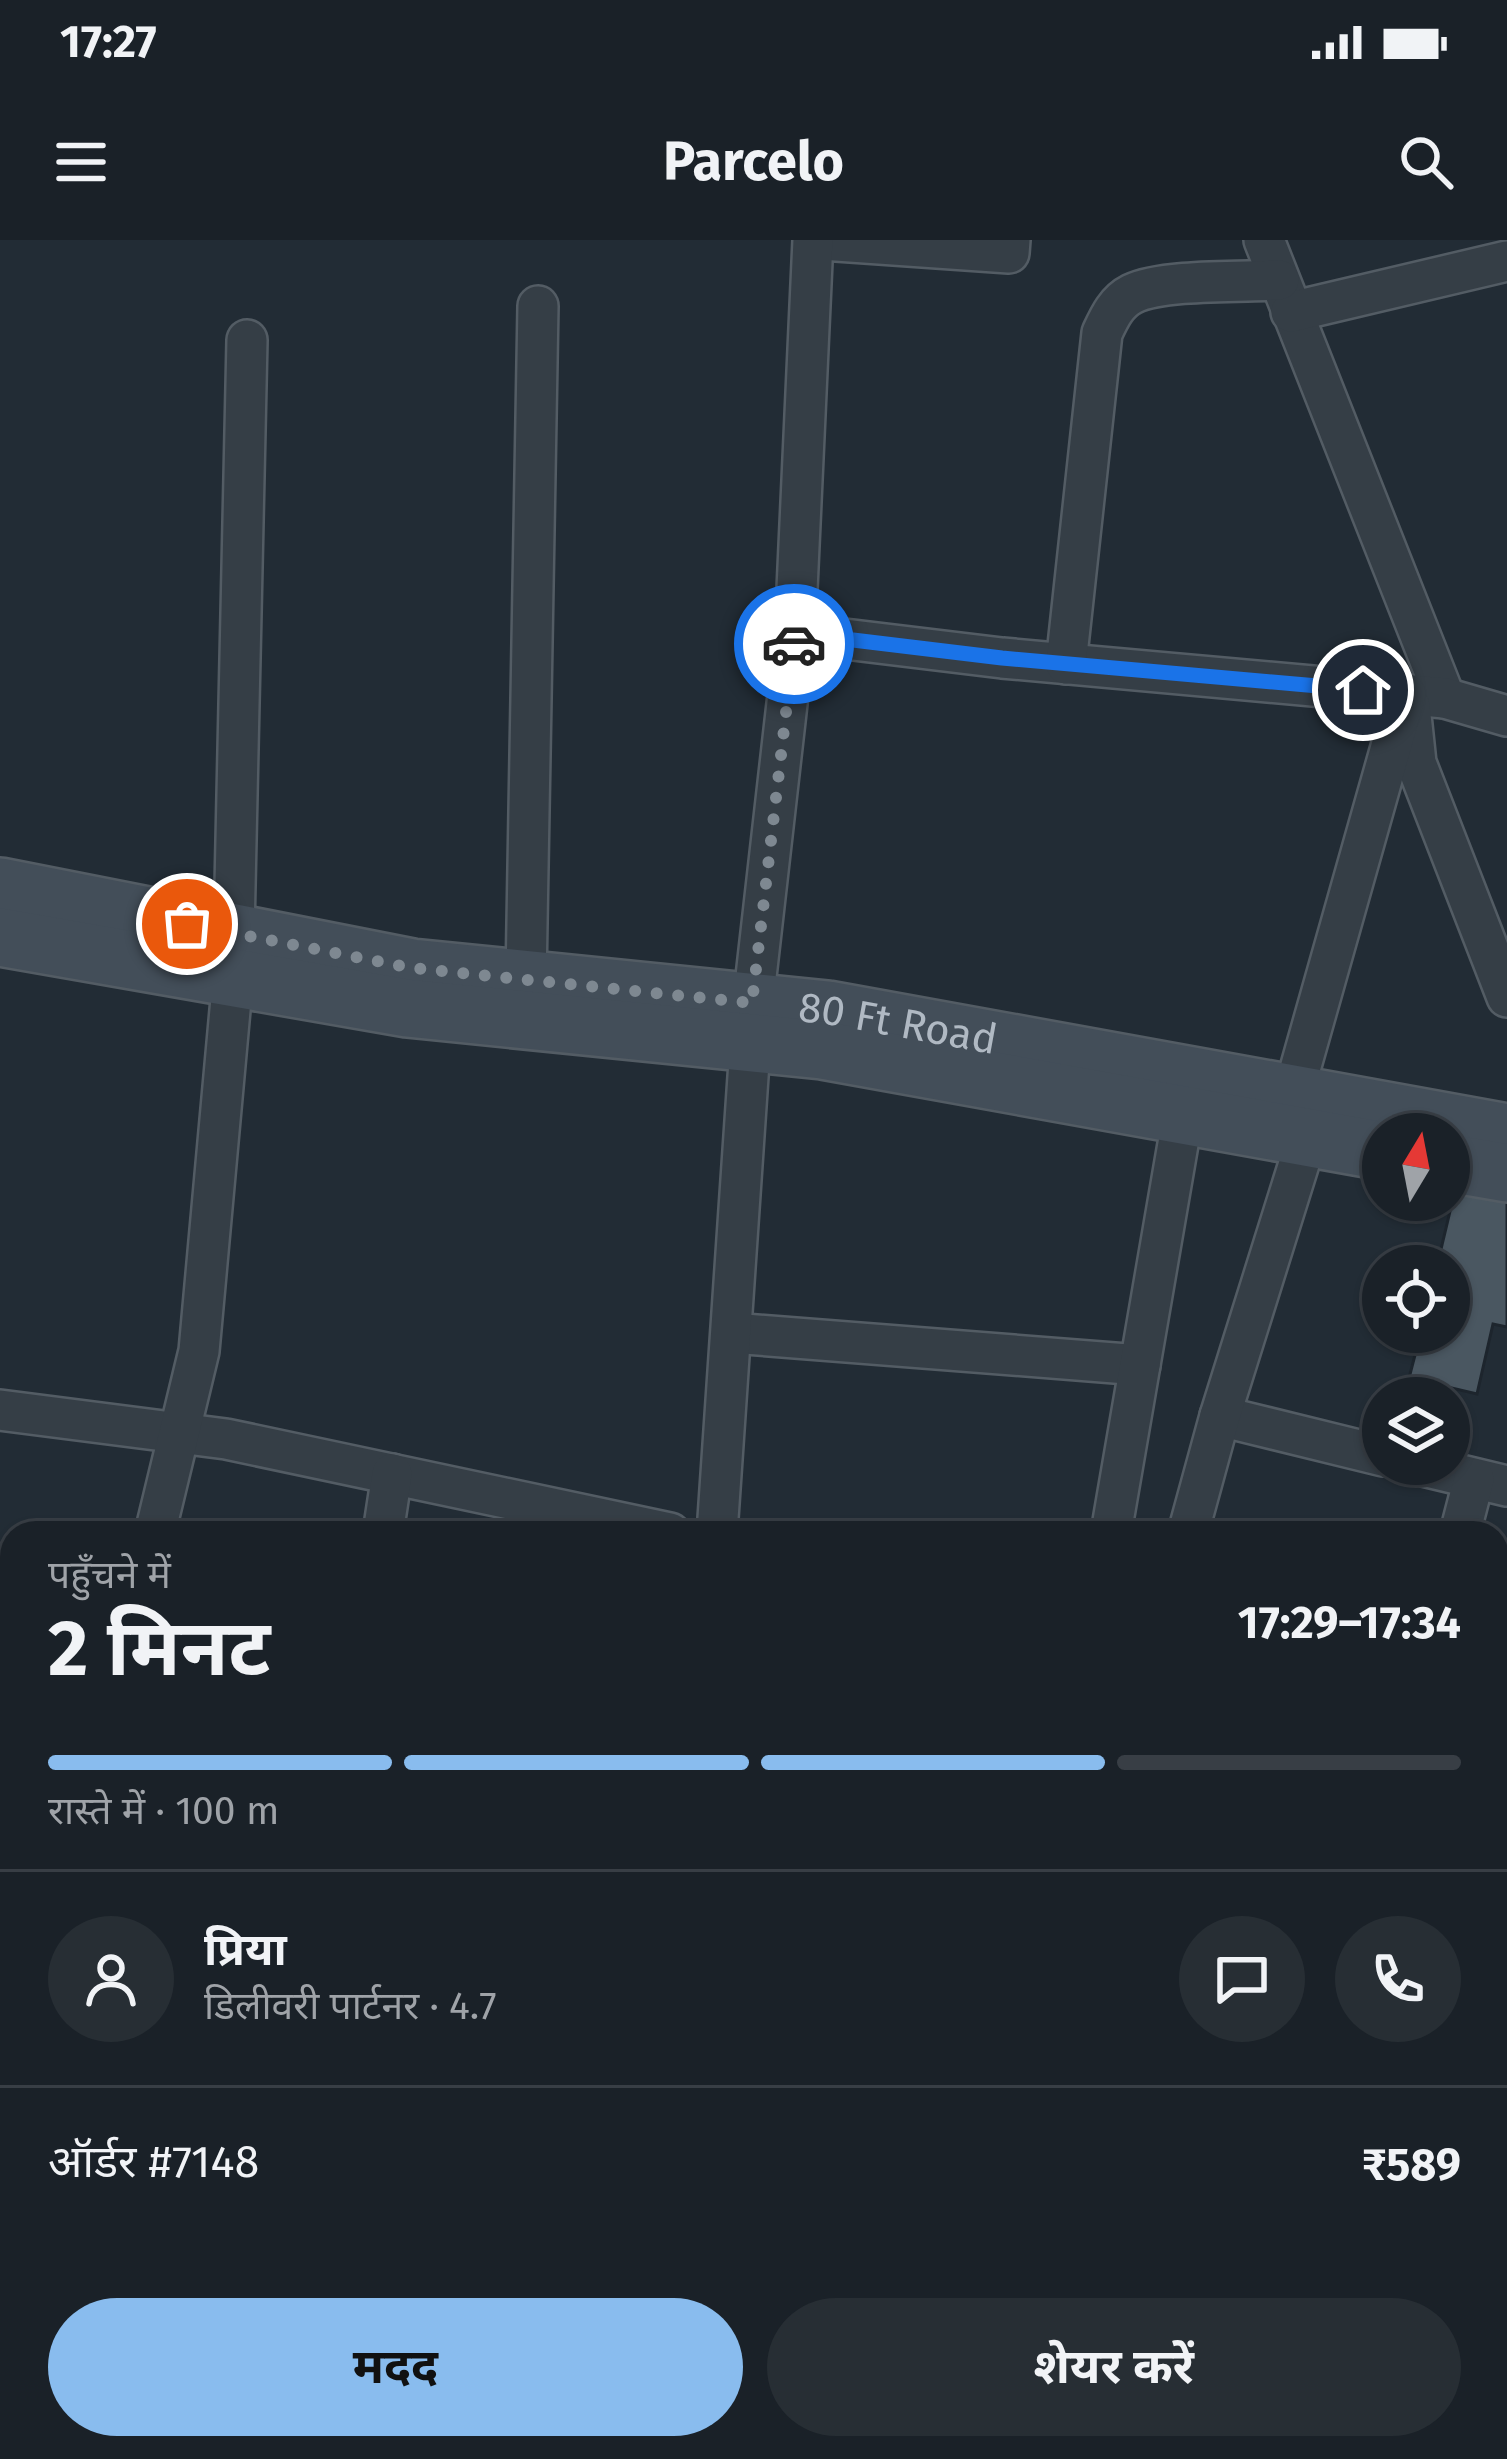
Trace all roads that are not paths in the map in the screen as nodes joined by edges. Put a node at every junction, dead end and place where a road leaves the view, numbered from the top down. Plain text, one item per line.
1 (818, 240) edge
2 (1010, 240) edge
3 (1264, 240) edge
4 (1504, 254) edge
5 (1285, 296) junction
6 (538, 306) dead end
7 (247, 340) dead end
8 (795, 633) junction
9 (1066, 664) junction
10 (1420, 695) junction
11 (1507, 716) edge
12 (0, 887) edge
13 (0, 937) edge
14 (233, 955) junction
15 (526, 980) junction
16 (1507, 998) edge
17 (752, 1023) junction
18 (1183, 1115) junction
19 (1300, 1116) junction
20 (1507, 1133) edge
21 (1362, 1142) edge
22 (1470, 1167) edge
23 (1507, 1174) edge
24 (732, 1333) junction
25 (1140, 1365) junction
26 (0, 1410) edge
27 (1220, 1416) junction
28 (180, 1433) junction
29 (1362, 1451) edge
30 (392, 1474) junction
31 (1490, 1482) edge
32 (158, 1521) edge
33 (385, 1521) edge
34 (604, 1521) edge
35 (718, 1521) edge
36 (1113, 1521) edge
37 (1191, 1521) edge
38 (1467, 1521) edge

1 - 2 street
1 - 8 street
3 - 5 street
4 - 5 street
5 - 9 street
5 - 10 street
6 - 15 street
7 - 14 street
8 - 9 street
8 - 17 street
9 - 10 street
10 - 11 street
10 - 16 street
10 - 19 street
12 - 14 main road, 80 Ft Road
13 - 14 main road, 80 Ft Road
14 - 15 main road, 80 Ft Road
14 - 17 main road, 80 Ft Road
14 - 28 street
15 - 17 main road, 80 Ft Road
17 - 18 main road, 80 Ft Road
17 - 19 main road, 80 Ft Road
17 - 24 street
18 - 19 main road, 80 Ft Road
18 - 25 street
19 - 20 main road, 80 Ft Road
19 - 21 main road, 80 Ft Road
19 - 27 street
22 - 23 main road
24 - 25 street
24 - 35 street
25 - 36 street
26 - 28 street
27 - 29 street
27 - 37 street
28 - 30 street
28 - 32 street
30 - 33 street
30 - 34 street
31 - 38 street

